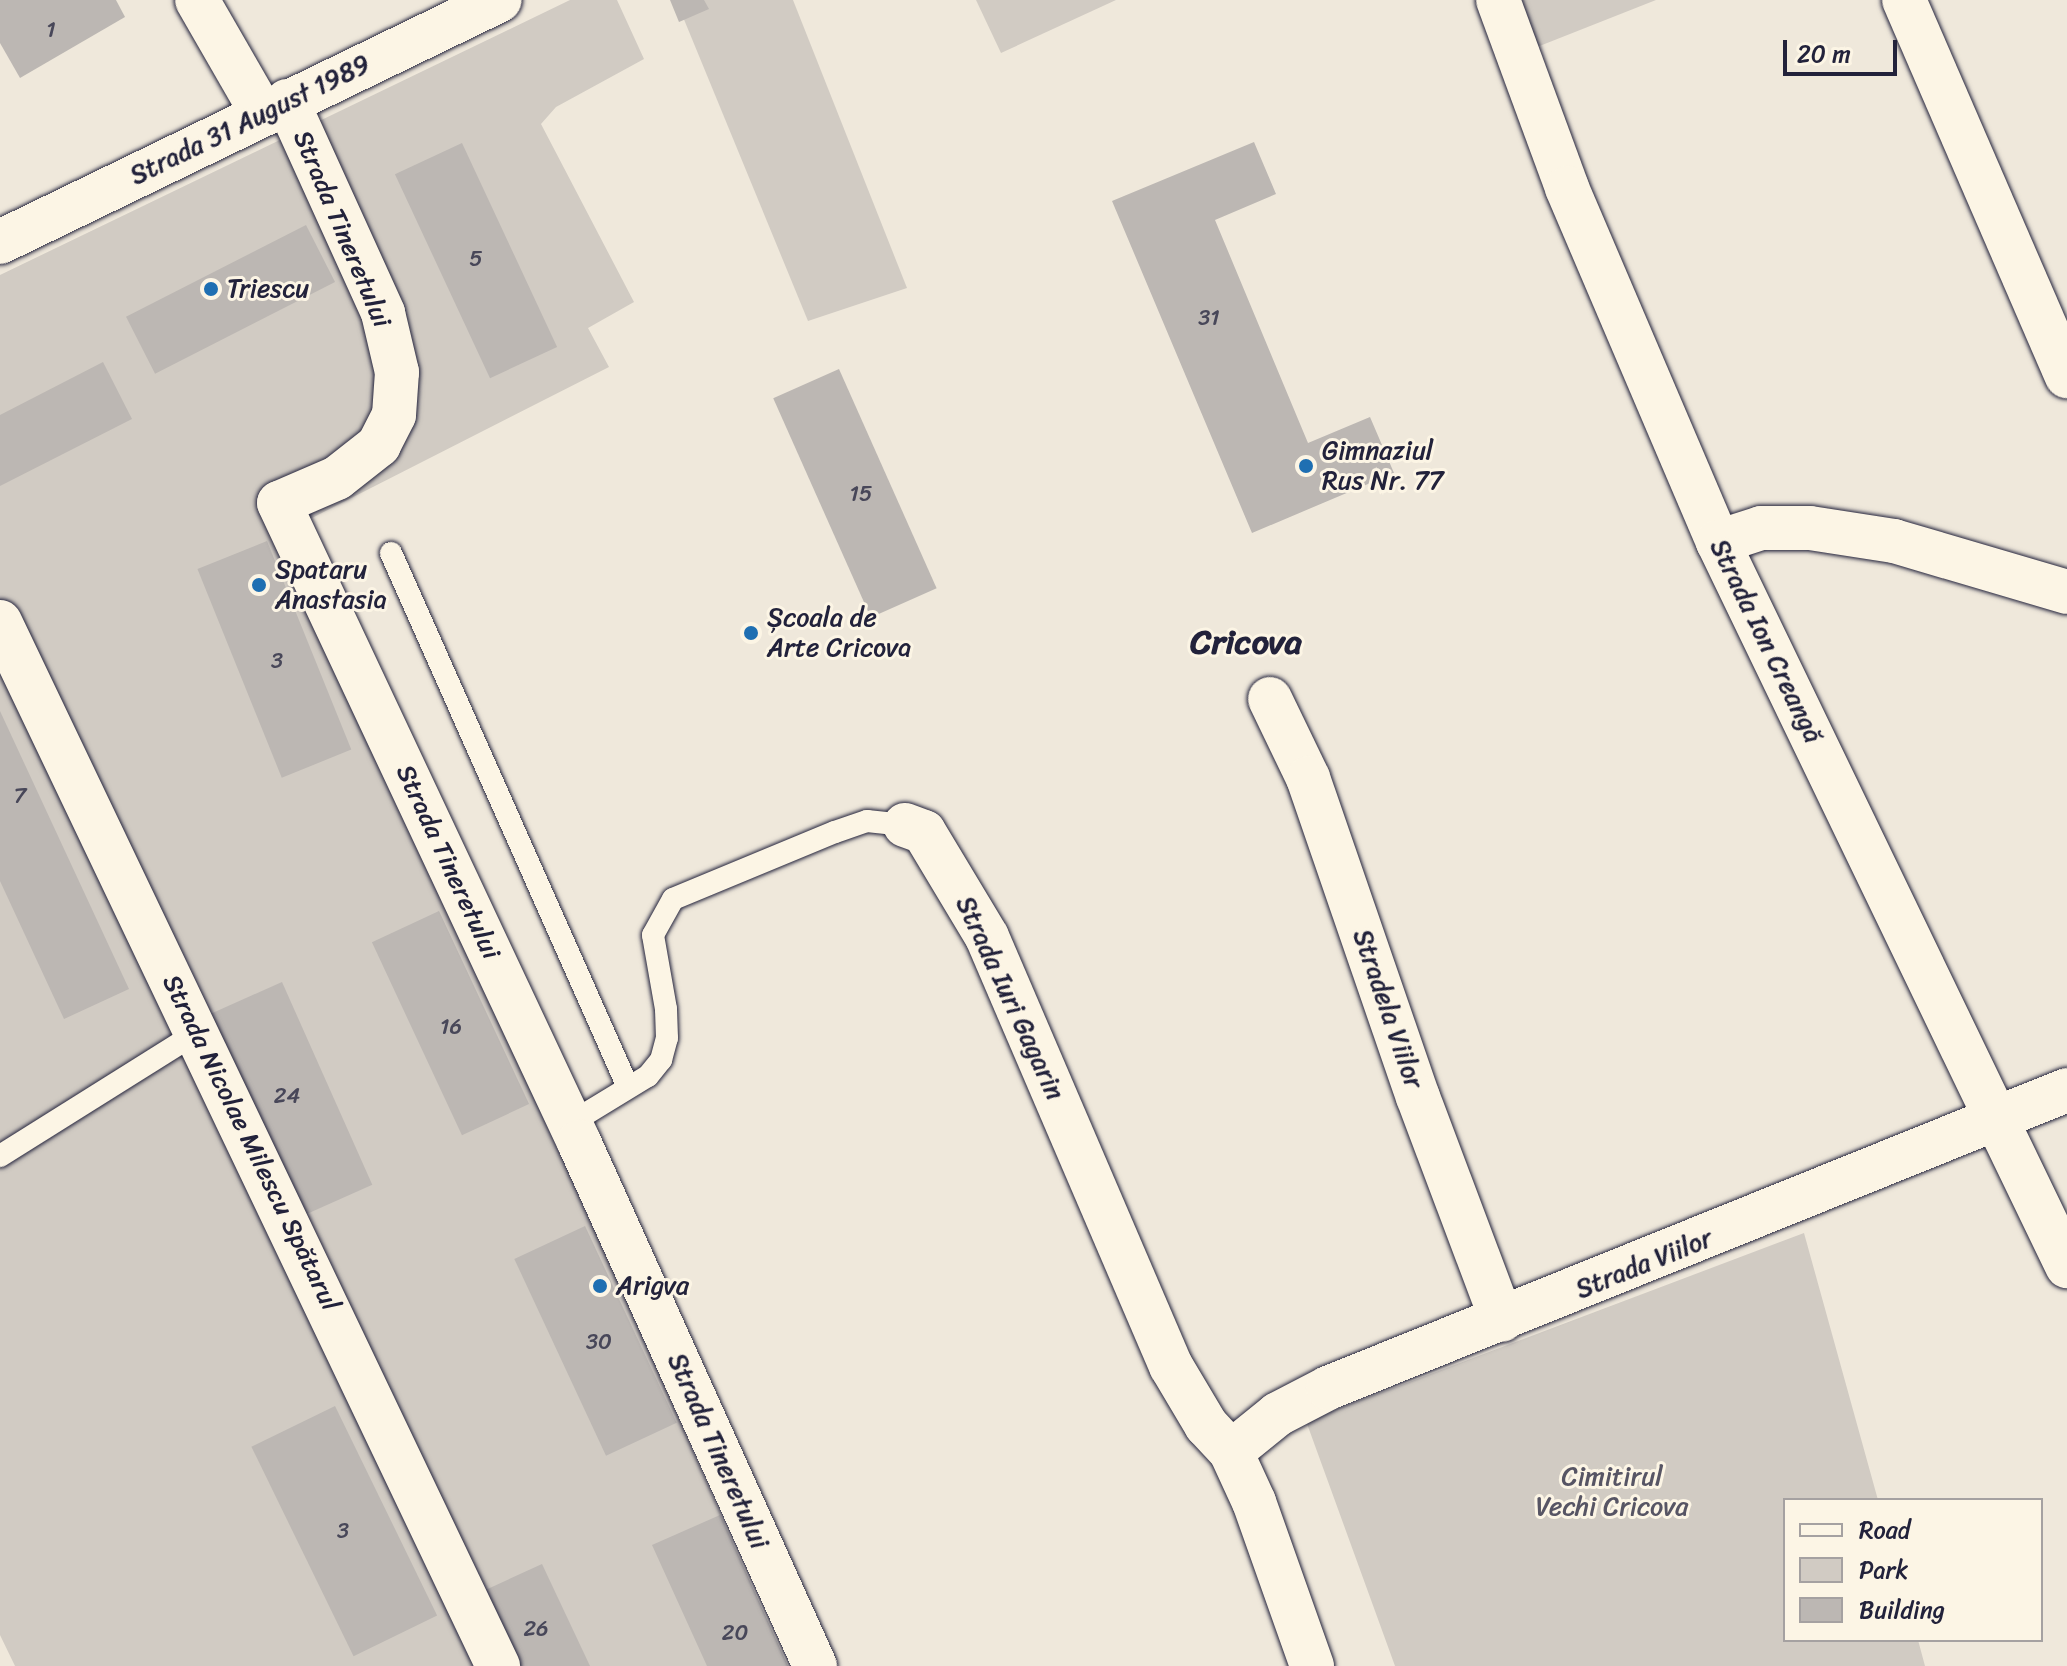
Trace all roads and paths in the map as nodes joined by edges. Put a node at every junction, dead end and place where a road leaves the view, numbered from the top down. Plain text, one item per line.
1 (197, 0) edge
2 (500, 0) edge
3 (1498, 0) edge
4 (1904, 0) edge
5 (274, 107) junction
6 (0, 242) edge
7 (2067, 376) edge
8 (1718, 542) junction
9 (391, 553) dead end
10 (2067, 592) edge
11 (0, 622) edge
12 (1270, 699) dead end
13 (905, 825) joint
14 (198, 1032) junction
15 (628, 1087) junction
16 (2067, 1090) edge
17 (2001, 1120) junction
18 (569, 1124) junction
19 (0, 1156) edge
20 (2067, 1266) edge
21 (1502, 1320) junction
22 (1231, 1452) junction
23 (498, 1666) edge
24 (815, 1666) edge
25 (1312, 1666) edge

1 - 5 street
2 - 5 street, Strada 31 August 1989
3 - 8 street, Strada Ion Creangă
4 - 7 street
5 - 6 street, Strada 31 August 1989
5 - 18 street, Strada Tineretului
8 - 10 street
8 - 17 street, Strada Ion Creangă
9 - 15 lane
11 - 14 street, Strada Nicolae Milescu Spătarul
12 - 21 street, Stradela Viilor
13 - 15 lane, Strada Iuri Gagarin
13 - 22 street, Strada Iuri Gagarin
14 - 19 lane
14 - 23 street, Strada Nicolae Milescu Spătarul
15 - 18 lane, Strada Iuri Gagarin
16 - 17 street, Strada Viilor
17 - 20 street, Strada Ion Creangă
17 - 21 street, Strada Viilor
18 - 24 street, Strada Tineretului
21 - 22 street, Strada Viilor
22 - 25 street, Strada Iuri Gagarin

